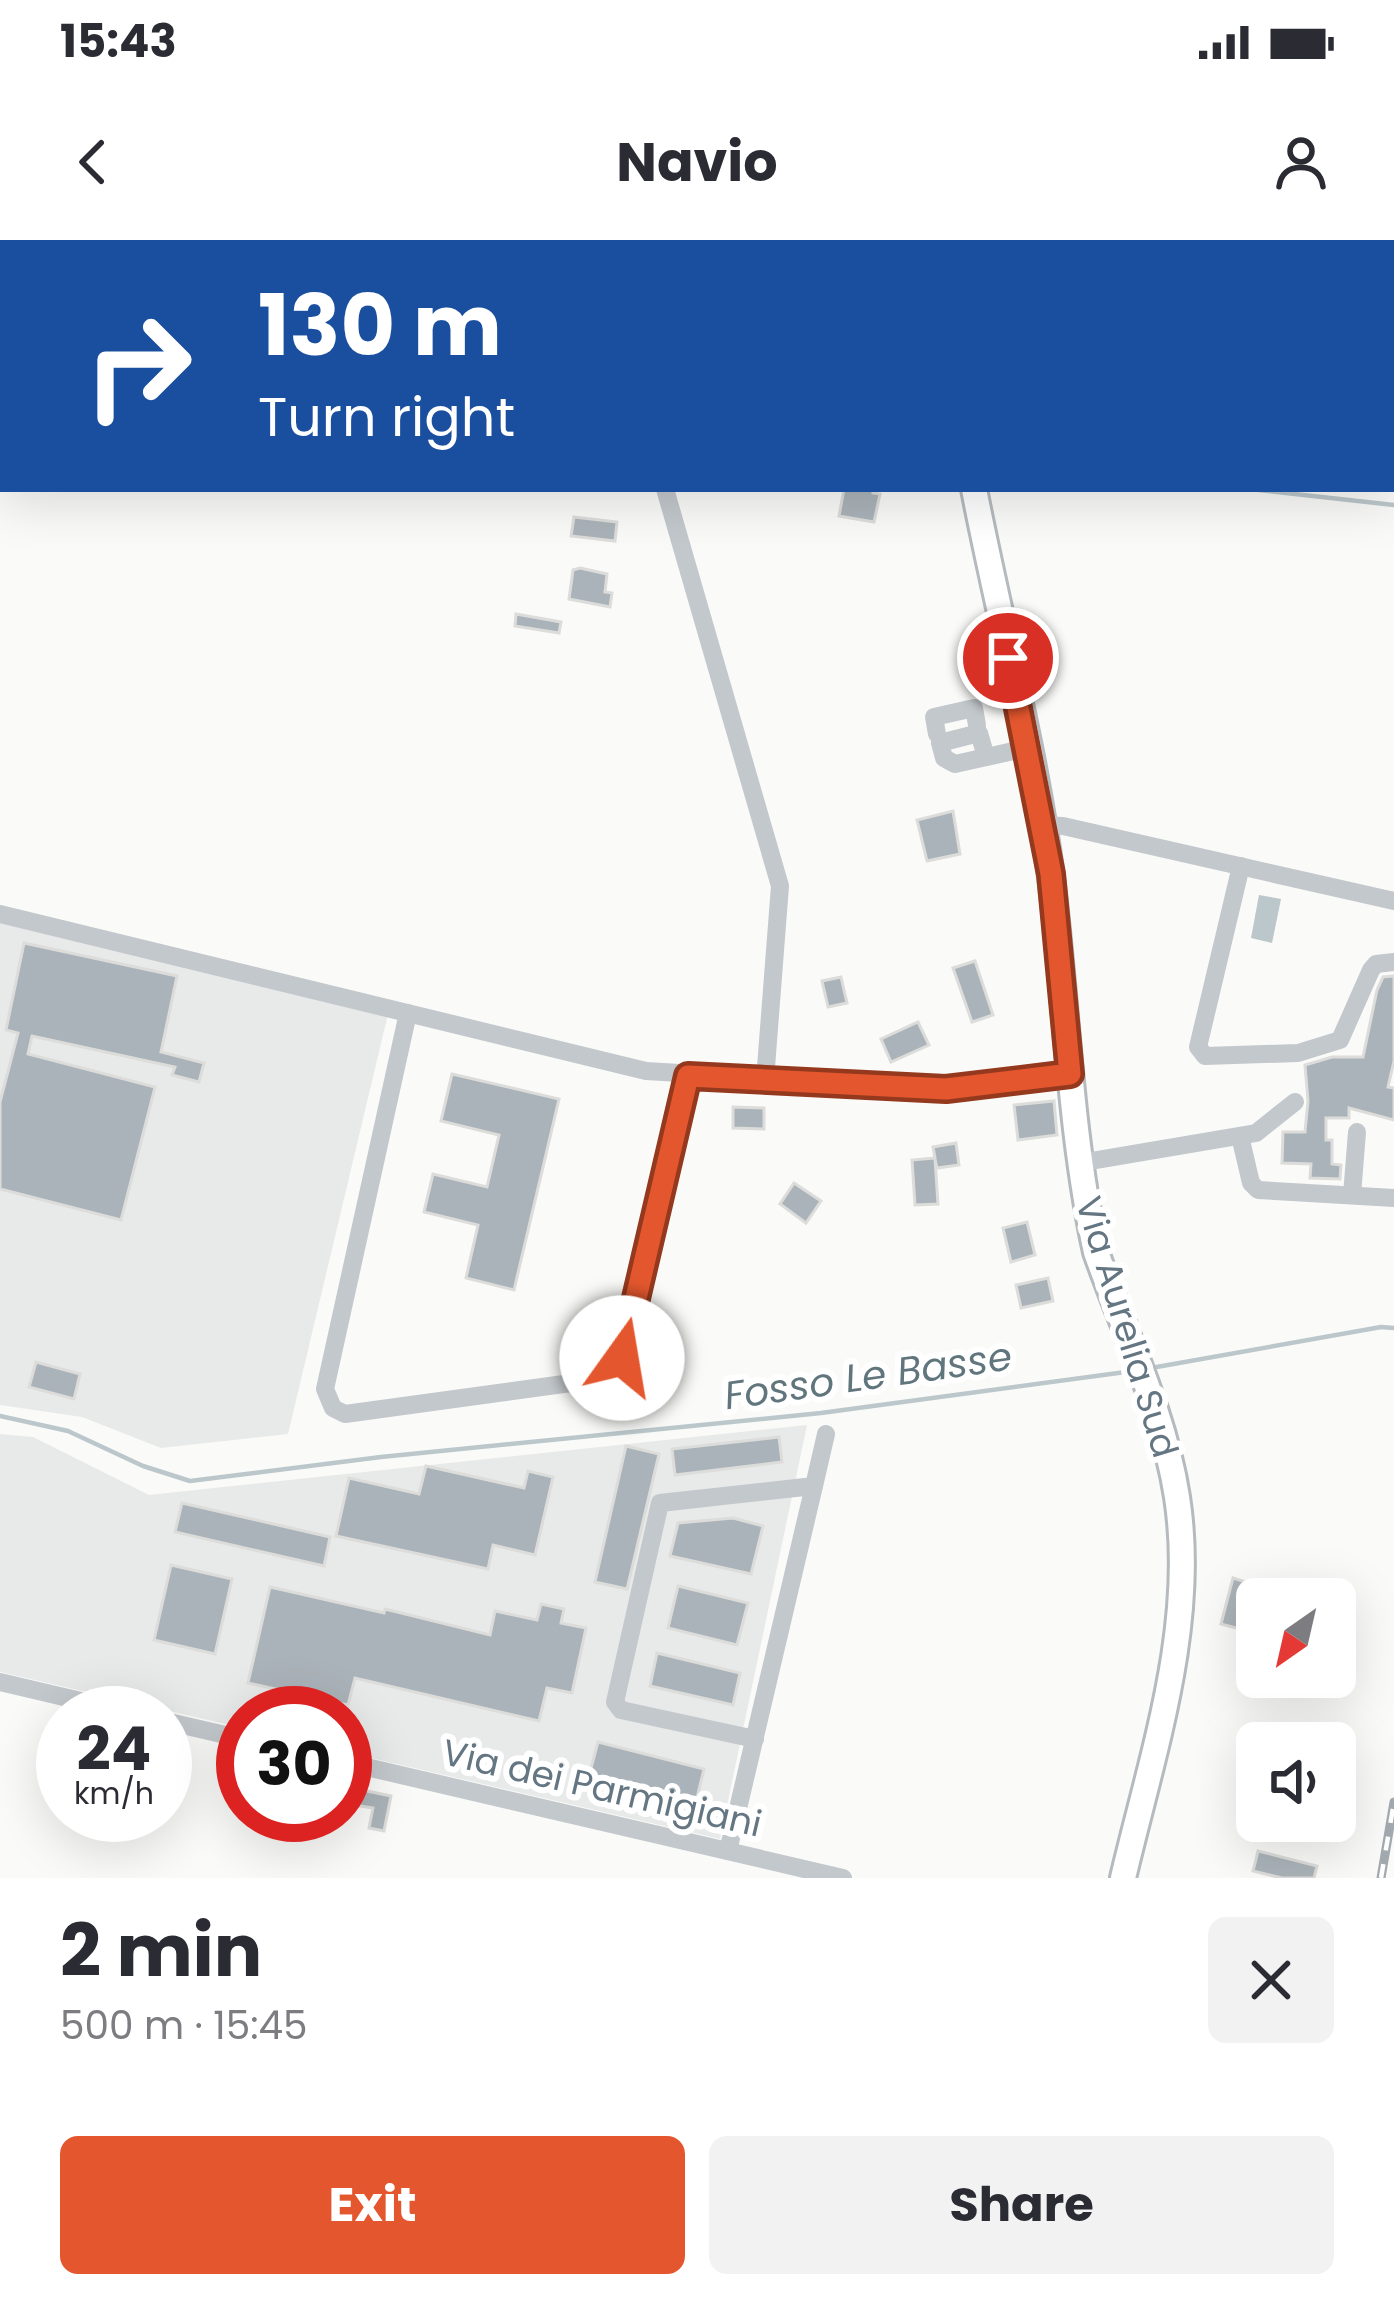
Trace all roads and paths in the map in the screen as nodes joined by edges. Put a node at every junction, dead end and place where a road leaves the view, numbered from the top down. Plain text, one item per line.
1 (666, 492) edge
2 (975, 492) edge
3 (981, 740) junction
4 (1027, 748) junction
5 (1042, 826) junction
6 (1241, 866) junction
7 (1394, 901) edge
8 (0, 914) edge
9 (1394, 962) edge
10 (408, 1013) junction
11 (1070, 1074) junction
12 (688, 1076) junction
13 (765, 1080) junction
14 (1295, 1102) dead end
15 (1357, 1132) dead end
16 (1240, 1136) junction
17 (1079, 1163) junction
18 (1352, 1195) junction
19 (1394, 1198) edge
20 (826, 1434) dead end
21 (814, 1486) junction
22 (0, 1682) edge
23 (36, 1690) edge
24 (754, 1739) junction
25 (372, 1768) edge
26 (728, 1851) junction
27 (843, 1878) edge
28 (1123, 1878) edge

1 - 13 street
2 - 4 main road, Via Aurelia Sud
3 - 3 street
3 - 4 street
4 - 5 main road, Via Aurelia Sud
5 - 6 street
5 - 11 main road, Via Aurelia Sud
6 - 7 street
6 - 9 street
8 - 10 street
10 - 12 street
10 - 12 street
11 - 13 street
11 - 17 main road, Via Aurelia Sud
12 - 13 street
14 - 16 street
15 - 18 street
16 - 17 street
16 - 18 street
17 - 28 main road, Via Aurelia Sud
18 - 19 street
20 - 21 street
21 - 24 street
21 - 24 street
22 - 23 street
24 - 26 street
25 - 26 street, Via dei Parmigiani
26 - 27 street, Via dei Parmigiani

